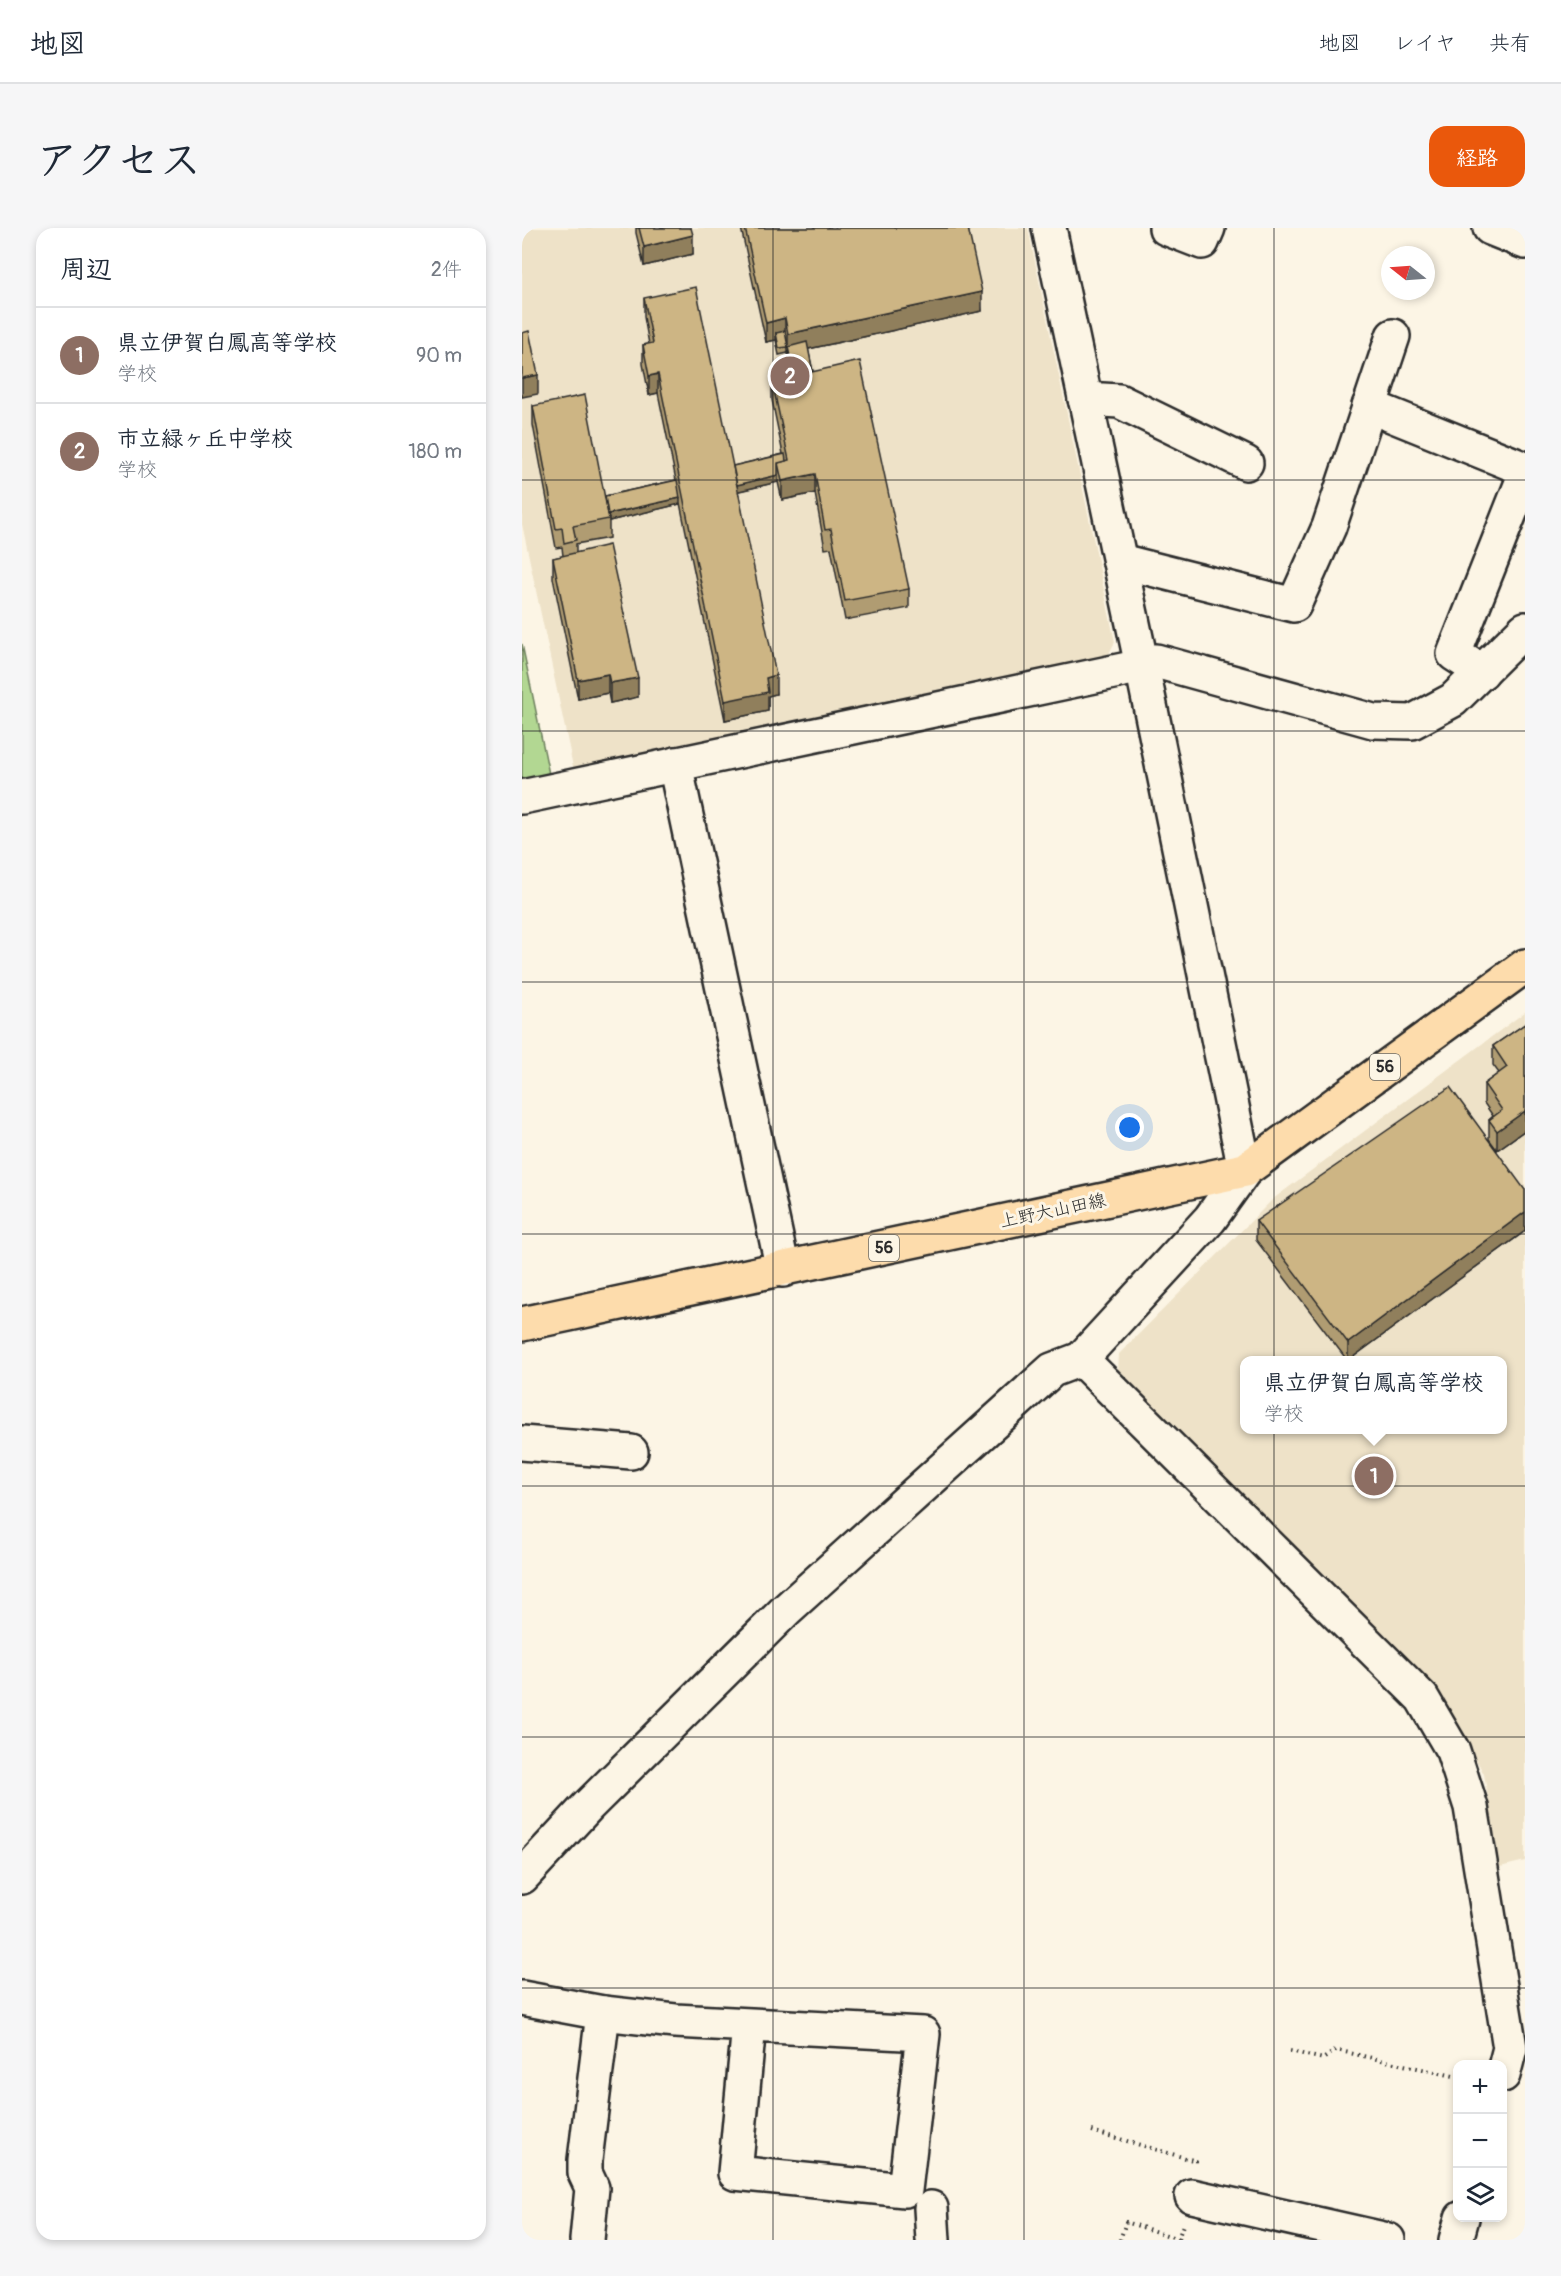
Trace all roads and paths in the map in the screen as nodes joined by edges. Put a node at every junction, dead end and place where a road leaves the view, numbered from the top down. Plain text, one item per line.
1 (1049, 228) edge
2 (1166, 228) edge
3 (1208, 228) edge
4 (1490, 228) edge
5 (1525, 242) edge
6 (1393, 336) dead end
7 (1085, 399) junction
8 (1369, 406) junction
9 (1246, 463) dead end
10 (1525, 469) edge
11 (1525, 475) edge
12 (1120, 561) junction
13 (1525, 629) edge
14 (1142, 666) junction
15 (1482, 672) junction
16 (675, 764) junction
17 (522, 797) edge
18 (1525, 966) edge
19 (1245, 1170) junction
20 (783, 1270) junction
21 (522, 1324) edge
22 (1081, 1359) junction
23 (522, 1443) edge
24 (631, 1452) dead end
25 (522, 1877) edge
26 (522, 1998) edge
27 (603, 2013) junction
28 (749, 2025) junction
29 (1290, 2051) dead end
30 (1507, 2060) edge
31 (1453, 2076) edge
32 (1092, 2131) dead end
33 (1192, 2196) joint
34 (931, 2208) dead end
35 (1460, 2222) edge
36 (587, 2240) edge
37 (933, 2240) edge
38 (1120, 2240) edge
39 (1182, 2240) edge
40 (1388, 2240) edge
41 (1455, 2240) edge

1 - 7 street
2 - 3 street
4 - 5 street
6 - 8 street
7 - 9 street
7 - 12 street
8 - 10 street
8 - 12 street
11 - 15 street
12 - 14 street
13 - 15 street
14 - 15 street
14 - 16 street
14 - 19 street
16 - 17 street
16 - 20 street
18 - 19 main road, 上野大山田線 / 56
19 - 20 main road, 上野大山田線 / 56
19 - 22 street
20 - 21 main road, 上野大山田線 / 56
22 - 25 street
22 - 30 street
23 - 24 street
26 - 27 street
27 - 28 street
27 - 36 street
28 - 28 street
29 - 31 path
32 - 33 path
33 - 40 street
34 - 37 street
35 - 41 street
38 - 39 path

